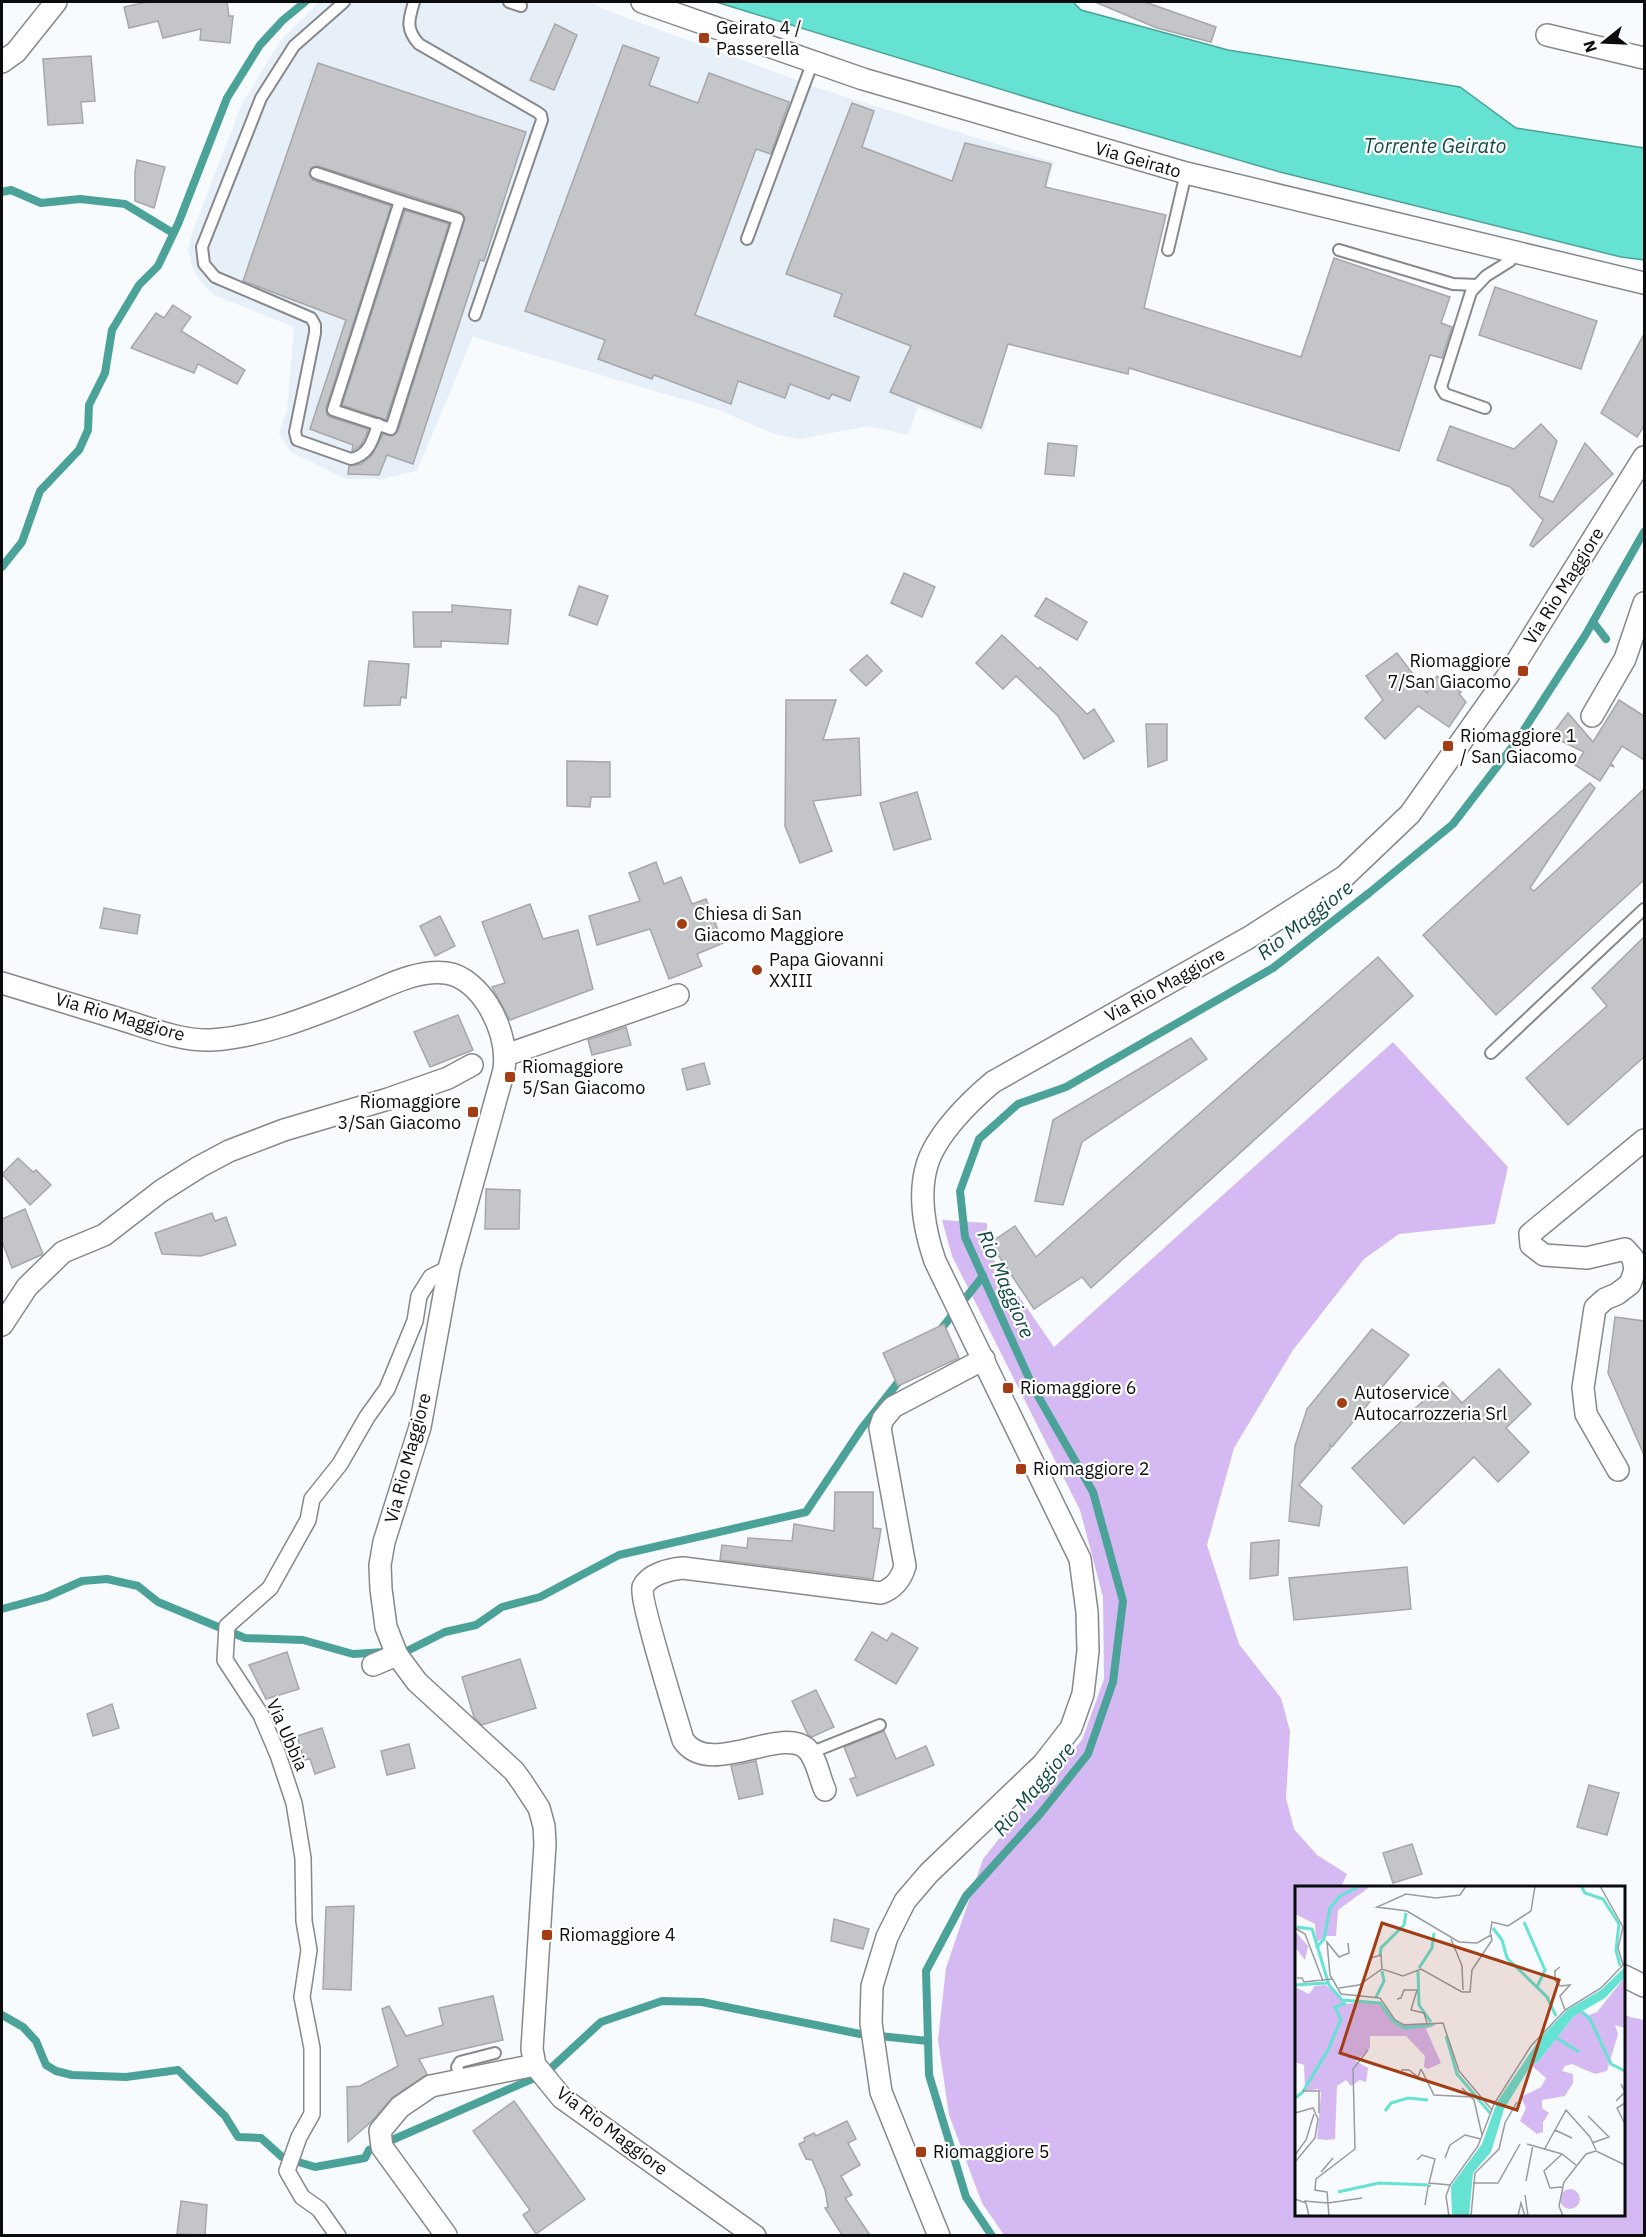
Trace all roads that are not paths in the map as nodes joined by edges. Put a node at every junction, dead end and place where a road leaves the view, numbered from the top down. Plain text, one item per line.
1 (56, 2) edge
2 (344, 2) edge
3 (414, 2) edge
4 (509, 2) edge
5 (642, 2) edge
6 (521, 6) dead end
7 (1547, 35) dead end
8 (1644, 58) edge
9 (2, 62) edge
10 (813, 62) junction
11 (316, 173) dead end
12 (1186, 173) junction
13 (399, 201) junction
14 (747, 239) dead end
15 (1168, 249) dead end
16 (1340, 250) dead end
17 (1514, 253) junction
18 (1644, 283) edge
19 (1477, 285) junction
20 (475, 315) dead end
21 (1485, 408) dead end
22 (378, 424) junction
23 (1644, 457) edge
24 (1644, 603) edge
25 (1592, 716) dead end
26 (1644, 909) edge
27 (2, 983) edge
28 (678, 995) dead end
29 (1491, 1053) dead end
30 (506, 1055) junction
31 (472, 1065) dead end
32 (1644, 1140) edge
33 (449, 1268) junction
34 (2, 1325) edge
35 (984, 1359) junction
36 (1618, 1470) dead end
37 (397, 1655) junction
38 (373, 1665) dead end
39 (880, 1725) dead end
40 (810, 1753) junction
41 (825, 1790) dead end
42 (1625, 1977) edge
43 (1644, 1986) edge
44 (495, 2053) dead end
45 (535, 2065) junction
46 (461, 2080) junction
47 (338, 2235) edge
48 (446, 2235) edge
49 (755, 2235) edge
50 (939, 2235) edge

1 - 9 street
2 - 22 lane
3 - 20 lane
4 - 6 lane
5 - 10 street, Via Geirato
7 - 8 street
10 - 12 street, Via Geirato
10 - 14 lane
11 - 13 lane
12 - 15 lane
12 - 17 street, Via Geirato
13 - 22 lane
13 - 22 lane
16 - 19 lane
17 - 18 street, Via Geirato
17 - 19 lane
19 - 21 lane
23 - 35 street, Via Rio Maggiore
24 - 25 street
26 - 29 lane
27 - 30 street, Via Rio Maggiore
28 - 30 street
30 - 33 street, Via Rio Maggiore
31 - 34 street
32 - 36 street
33 - 37 street, Via Rio Maggiore
33 - 47 street, Via Ubbia
35 - 40 street
35 - 50 street, Via Rio Maggiore
37 - 38 street
37 - 45 street, Via Rio Maggiore
39 - 40 lane
40 - 41 street
42 - 43 street
44 - 46 lane
45 - 46 street
45 - 49 street, Via Rio Maggiore
46 - 48 street

